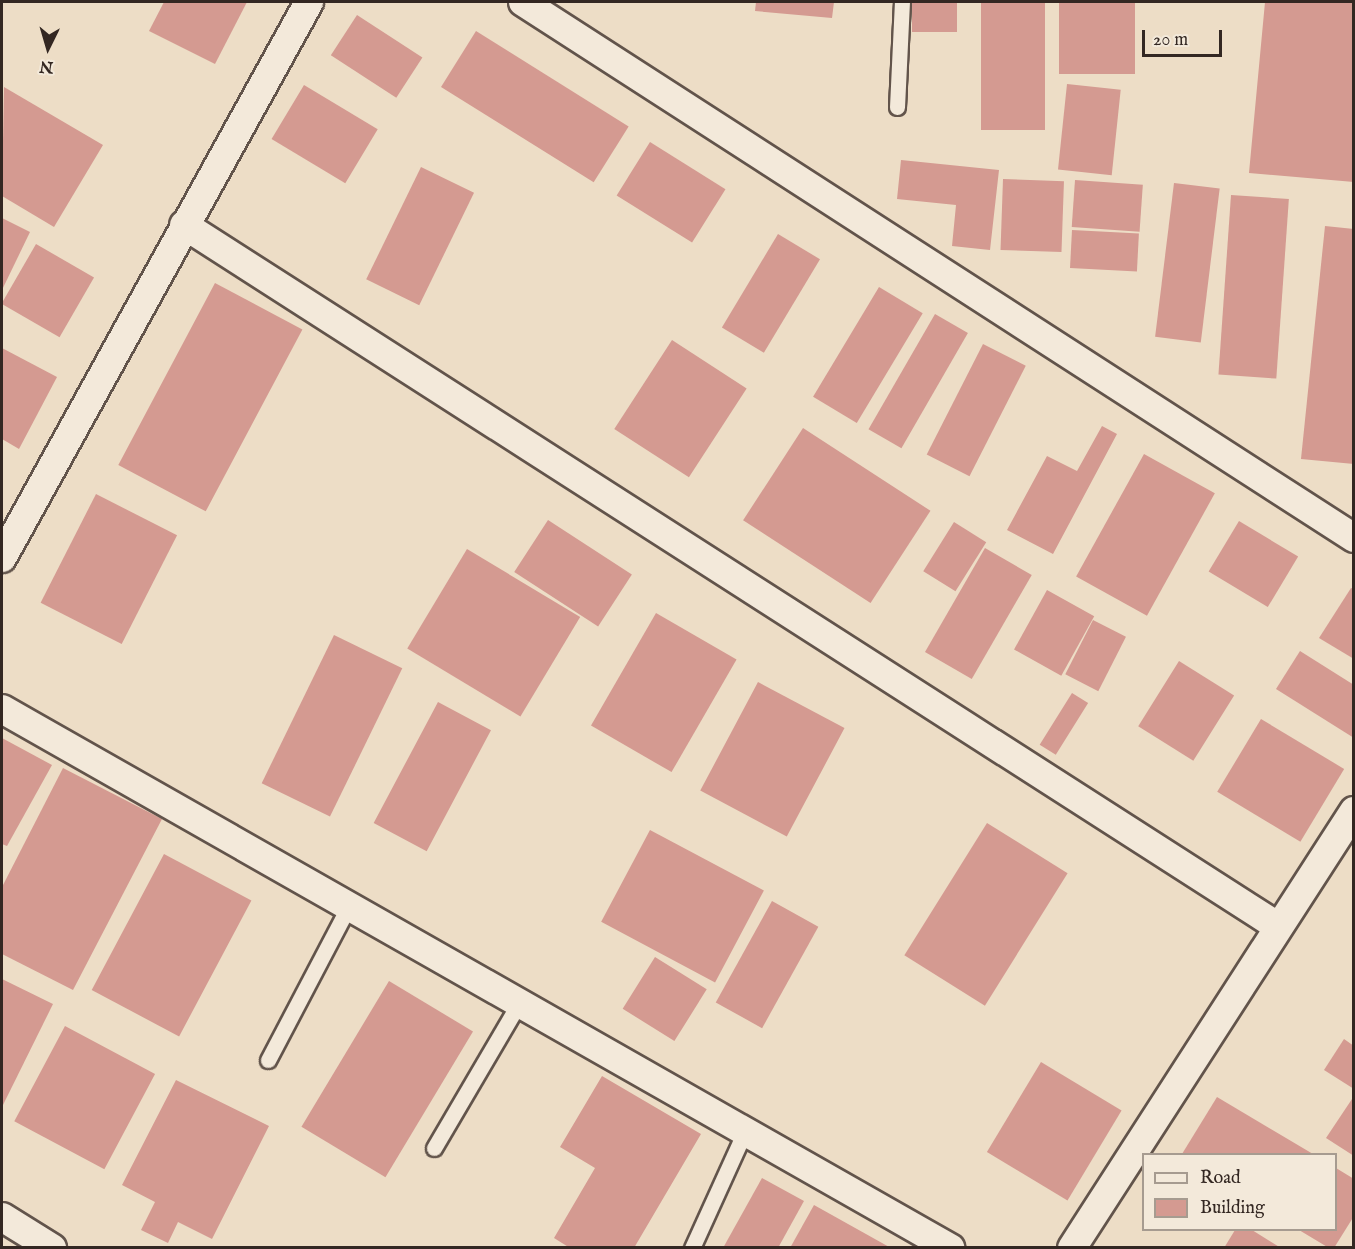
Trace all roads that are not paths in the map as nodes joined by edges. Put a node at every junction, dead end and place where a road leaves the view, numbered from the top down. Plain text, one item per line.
1 (309, 2) edge
2 (524, 2) edge
3 (902, 2) edge
4 (897, 107) dead end
5 (184, 225) junction
6 (1353, 538) edge
7 (2, 558) edge
8 (2, 709) edge
9 (1353, 811) edge
10 (349, 906) junction
11 (1277, 926) junction
12 (519, 1003) junction
13 (268, 1060) dead end
14 (745, 1131) junction
15 (434, 1148) dead end
16 (2, 1217) edge
17 (52, 1248) edge
18 (692, 1248) edge
19 (950, 1248) edge
20 (1072, 1248) edge

1 - 5 street
2 - 6 street
3 - 4 lane
5 - 7 street
5 - 11 street
8 - 10 street
9 - 11 street
10 - 12 street
10 - 13 lane
11 - 20 street
12 - 14 street
12 - 15 lane
14 - 18 lane
14 - 19 street
16 - 17 street

